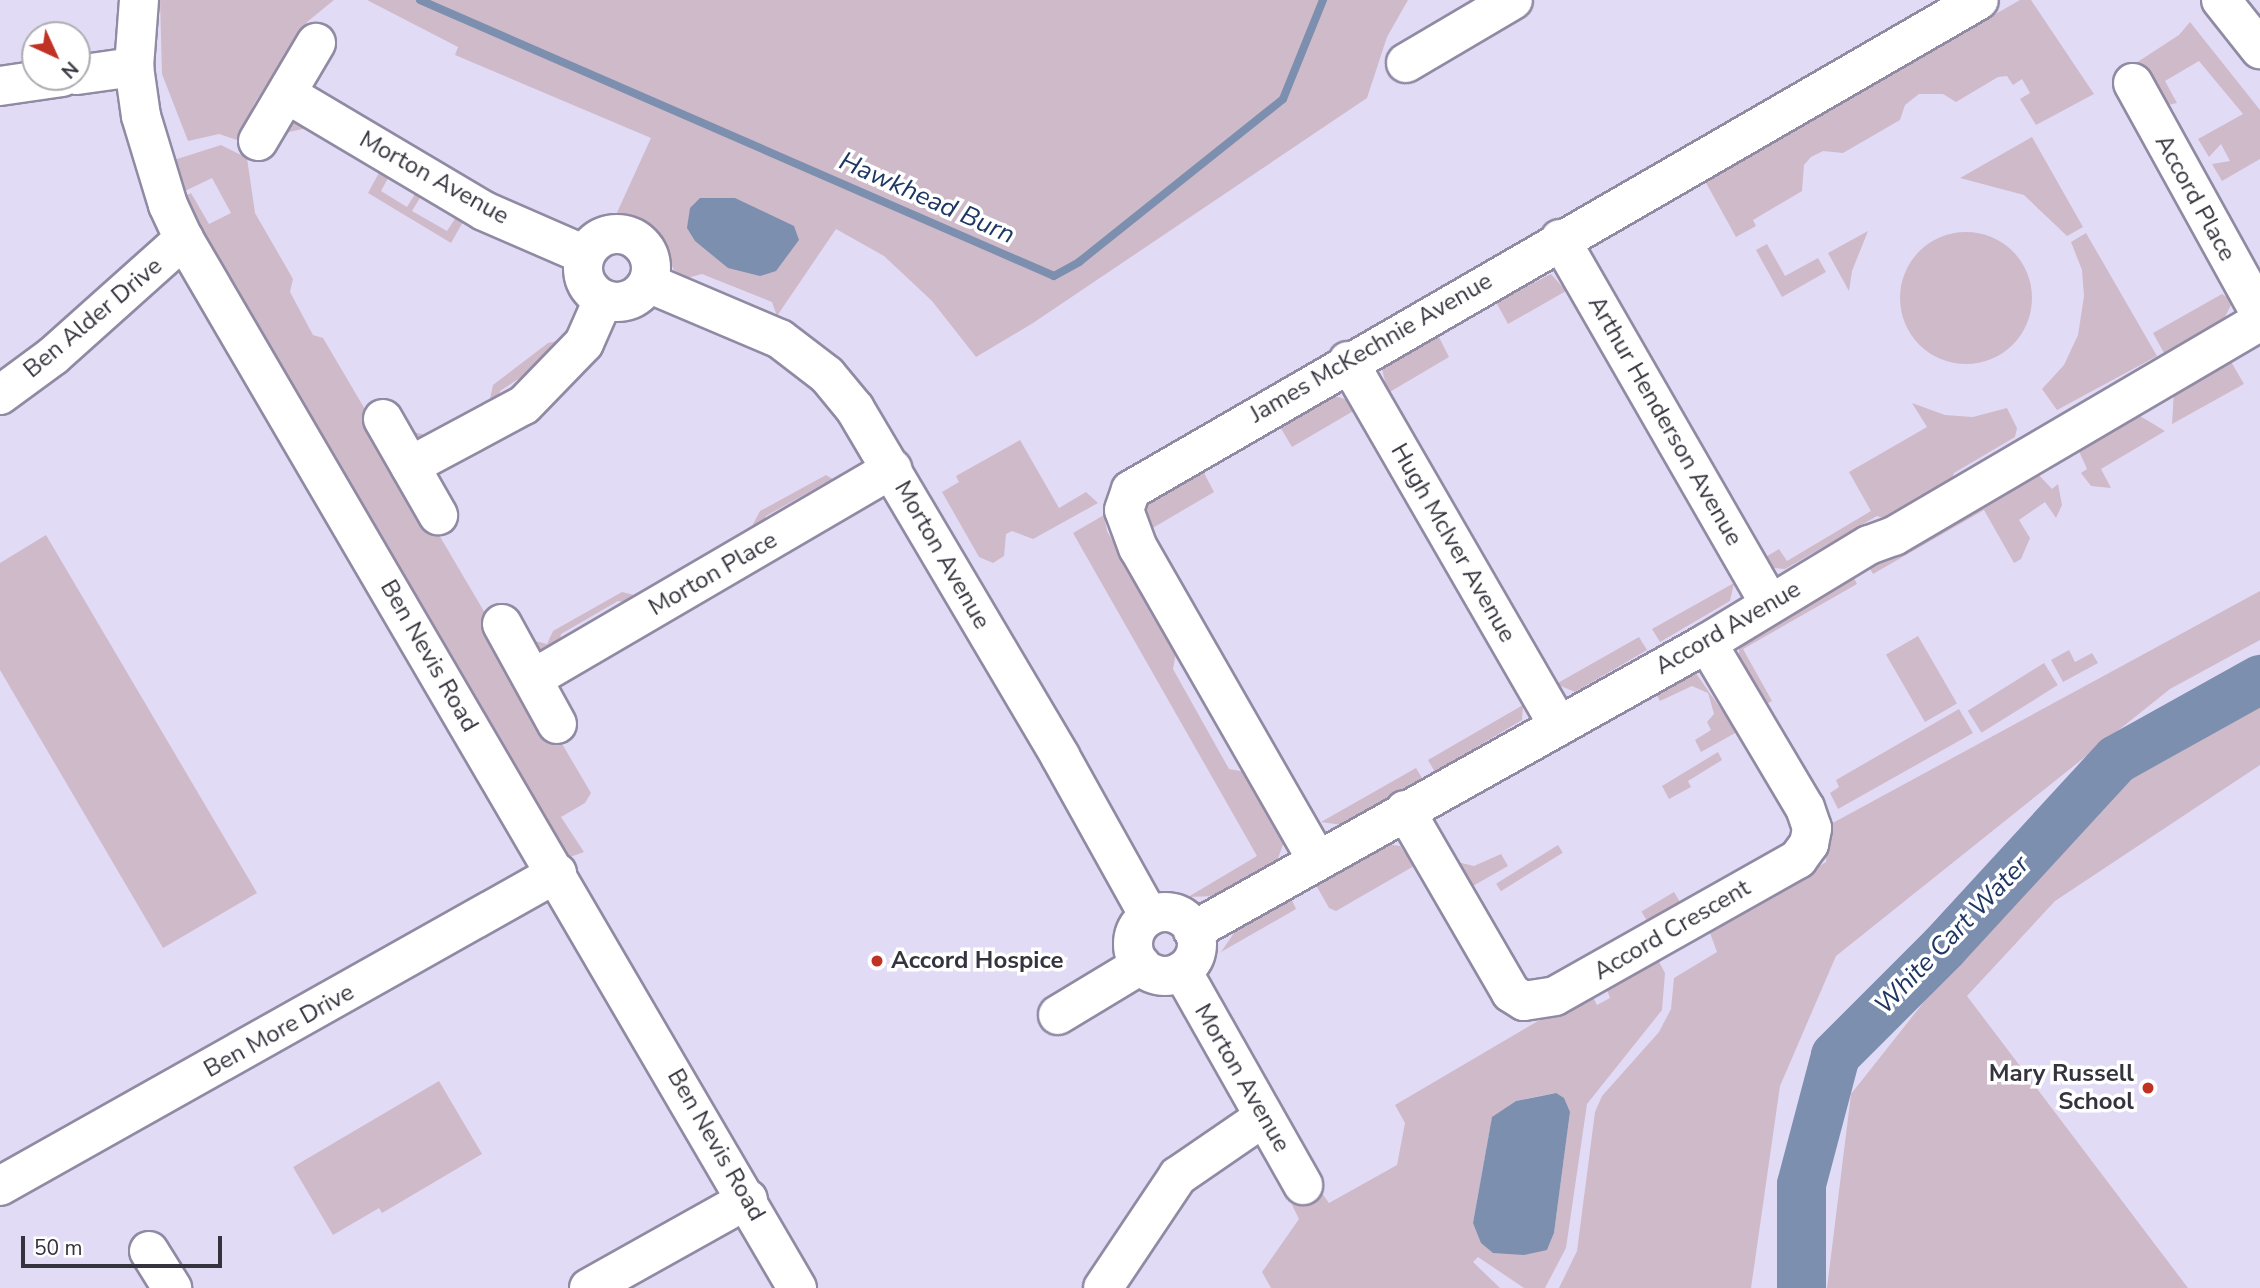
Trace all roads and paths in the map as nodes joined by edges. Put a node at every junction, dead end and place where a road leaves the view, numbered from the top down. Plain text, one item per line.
1 (139, 0) edge
2 (1513, 0) edge
3 (1979, 0) edge
4 (2221, 0) edge
5 (1922, 14) edge
6 (316, 43) dead end
7 (2260, 49) edge
8 (1406, 63) dead end
9 (134, 67) junction
10 (91, 73) edge
11 (21, 83) edge
12 (2133, 83) dead end
13 (0, 86) edge
14 (287, 94) junction
15 (258, 141) dead end
16 (184, 239) junction
17 (1560, 239) junction
18 (585, 255) junction
19 (648, 283) junction
20 (603, 300) junction
21 (2260, 313) edge
22 (2260, 321) edge
23 (1348, 361) junction
24 (0, 396) edge
25 (383, 419) dead end
26 (410, 466) junction
27 (892, 469) junction
28 (439, 515) dead end
29 (1770, 604) junction
30 (502, 624) dead end
31 (1707, 643) junction
32 (534, 678) junction
33 (557, 724) dead end
34 (1558, 725) junction
35 (1405, 810) junction
36 (1317, 860) junction
37 (557, 873) junction
38 (1149, 916) junction
39 (1194, 930) junction
40 (1141, 965) junction
41 (1182, 971) junction
42 (1058, 1014) dead end
43 (1264, 1117) junction
44 (1303, 1185) dead end
45 (0, 1186) edge
46 (748, 1199) junction
47 (149, 1251) dead end
48 (172, 1288) edge
49 (589, 1288) edge
50 (797, 1288) edge
51 (1103, 1288) edge

1 - 9 street, Ben Nevis Road
2 - 8 street
3 - 5 street, James McKechnie Avenue
4 - 7 street
5 - 17 street, James McKechnie Avenue
6 - 14 street
9 - 10 street
9 - 16 street, Ben Nevis Road
11 - 13 street
12 - 21 street, Accord Place
14 - 15 street
14 - 18 street, Morton Avenue
16 - 24 street, Ben Alder Drive
16 - 37 street, Ben Nevis Road
17 - 23 street, James McKechnie Avenue
17 - 29 street, Arthur Henderson Avenue
18 - 19 street
18 - 20 street
19 - 20 street
19 - 27 street, Morton Avenue
20 - 26 street
22 - 29 street, Accord Avenue
23 - 34 street, Hugh McIver Avenue
23 - 36 street, James McKechnie Avenue
25 - 26 street
26 - 28 street
27 - 32 street, Morton Place
27 - 38 street, Morton Avenue
29 - 31 street, Accord Avenue
30 - 32 street
31 - 34 street, Accord Avenue
31 - 35 street, Accord Crescent
32 - 33 street
34 - 35 street, Accord Avenue
35 - 36 street, Accord Avenue
36 - 39 street, Accord Avenue
37 - 45 street, Ben More Drive
37 - 46 street, Ben Nevis Road
38 - 39 street
38 - 40 street
39 - 41 street
40 - 41 street
40 - 42 street
41 - 43 street, Morton Avenue
43 - 44 street, Morton Avenue
43 - 51 street
46 - 49 street
46 - 50 street, Ben Nevis Road
47 - 48 street

